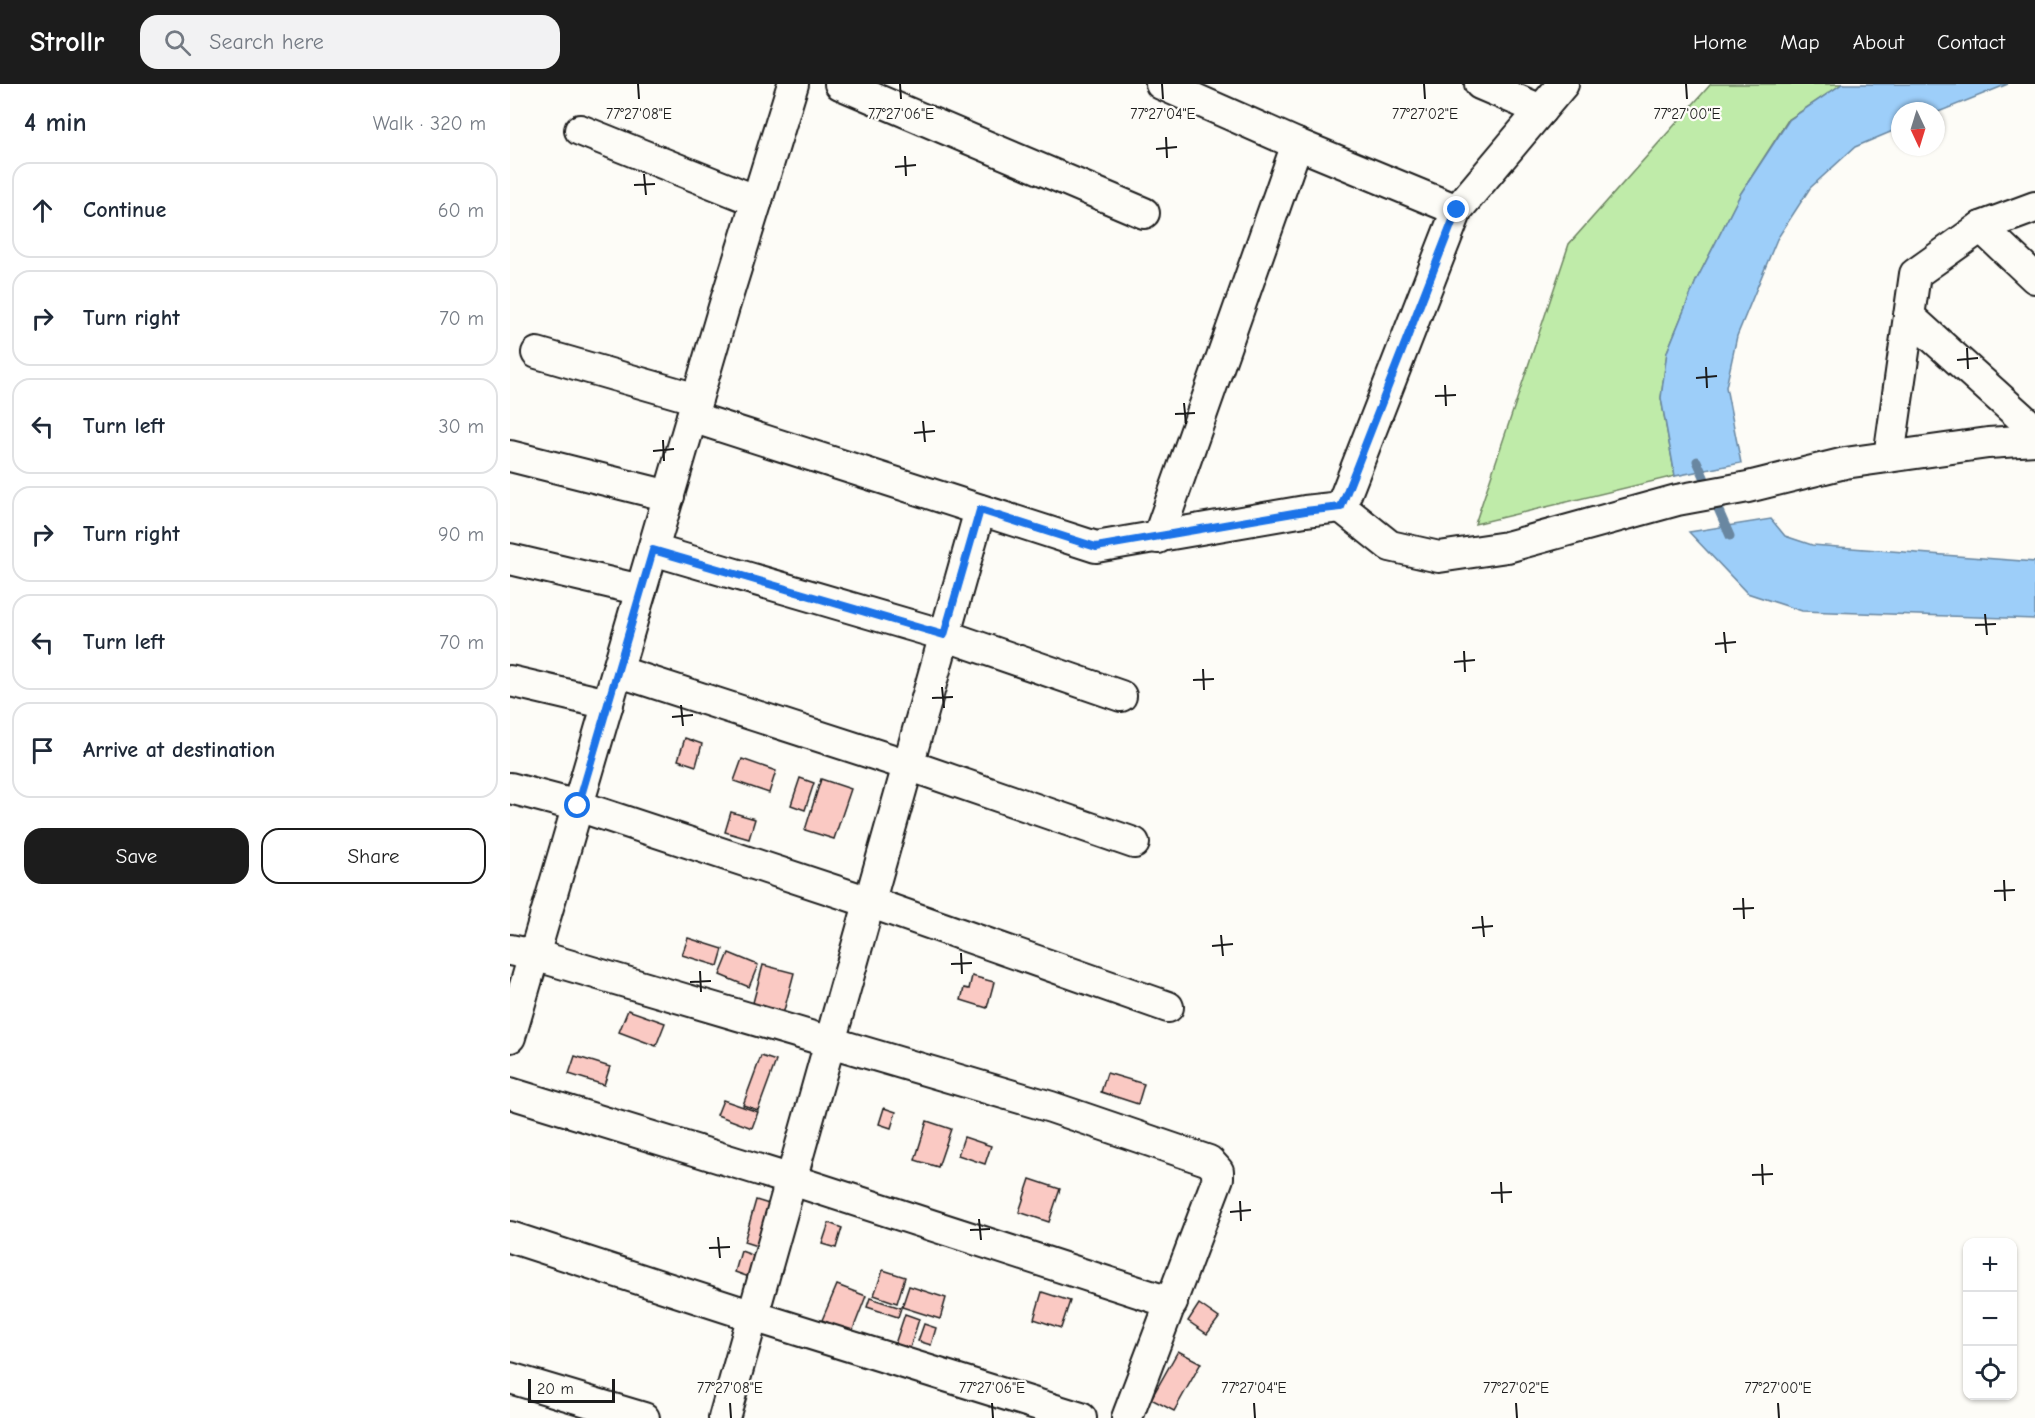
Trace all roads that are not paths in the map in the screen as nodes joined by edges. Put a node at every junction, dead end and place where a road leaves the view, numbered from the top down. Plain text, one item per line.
1 (793, 84) edge
2 (840, 84) edge
3 (1161, 84) edge
4 (1480, 84) edge
5 (1563, 84) edge
6 (1541, 110) junction
7 (580, 130) dead end
8 (1297, 144) junction
9 (757, 201) junction
10 (2035, 207) edge
11 (1457, 210) junction
12 (1144, 213) dead end
13 (1981, 226) junction
14 (2035, 278) edge
15 (1909, 316) junction
16 (537, 353) dead end
17 (695, 408) junction
18 (2035, 430) edge
19 (2035, 441) edge
20 (510, 456) edge
21 (1889, 457) junction
22 (669, 496) junction
23 (1341, 507) junction
24 (980, 510) junction
25 (1158, 538) junction
26 (653, 550) junction
27 (510, 559) edge
28 (641, 590) junction
29 (944, 635) junction
30 (617, 671) junction
31 (510, 681) edge
32 (1121, 696) dead end
33 (608, 704) junction
34 (908, 765) junction
35 (510, 788) edge
36 (578, 806) junction
37 (1134, 843) dead end
38 (869, 902) junction
39 (522, 952) edge
40 (1168, 1007) dead end
41 (510, 1037) edge
42 (830, 1042) junction
43 (510, 1093) edge
44 (792, 1180) junction
45 (510, 1237) edge
46 (1172, 1303) junction
47 (753, 1316) junction
48 (510, 1378) edge
49 (644, 1418) edge
50 (724, 1418) edge
51 (1081, 1418) edge
52 (1127, 1418) edge

1 - 9 street
2 - 12 street
3 - 8 street
4 - 6 street
5 - 6 street
6 - 11 street
7 - 9 street
8 - 11 street
8 - 25 street
9 - 17 street
10 - 13 street
11 - 23 street
13 - 14 street
13 - 15 street
15 - 18 street
15 - 21 street
16 - 17 street
17 - 22 street
17 - 24 street
19 - 21 street
20 - 22 street
21 - 23 street
22 - 26 street
23 - 25 street
24 - 25 street
24 - 29 street
26 - 28 street
26 - 29 street
27 - 28 street
28 - 30 street
29 - 32 street
29 - 34 street
30 - 33 street
30 - 34 street
31 - 33 street
33 - 36 street
34 - 37 street
34 - 38 street
35 - 36 street
36 - 38 street
36 - 39 street
38 - 40 street
38 - 42 street
39 - 41 street
39 - 42 street
42 - 44 street
42 - 46 street
43 - 44 street
44 - 46 street
44 - 47 street
45 - 47 street
46 - 52 street
47 - 50 street
47 - 51 street
48 - 49 street

